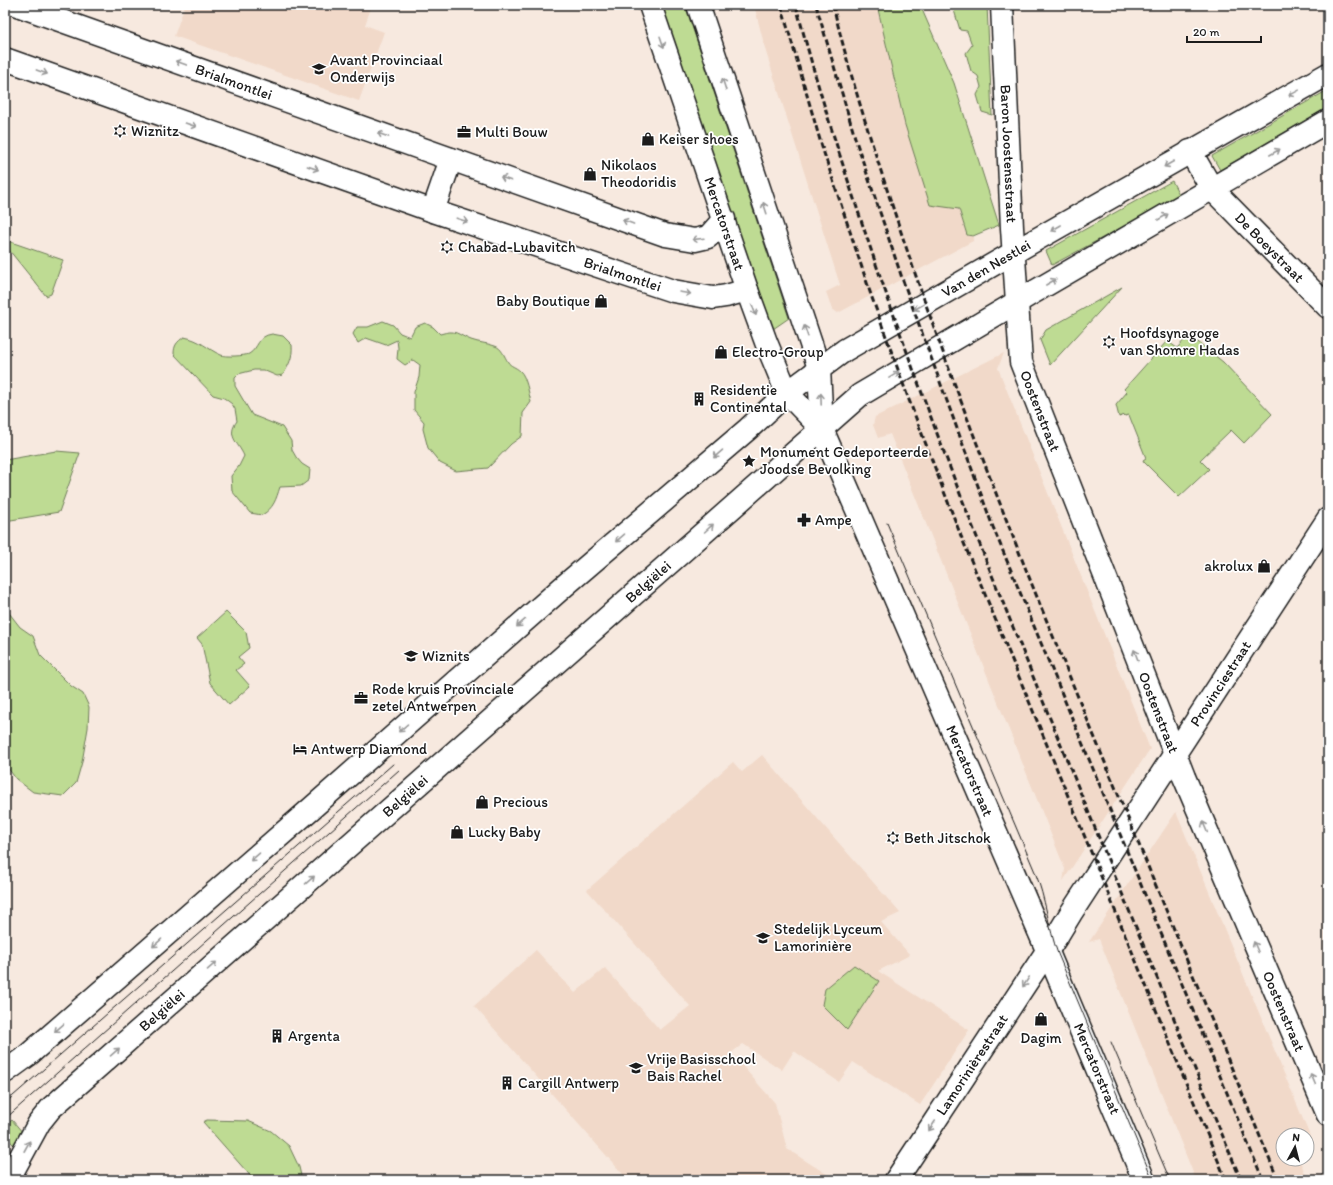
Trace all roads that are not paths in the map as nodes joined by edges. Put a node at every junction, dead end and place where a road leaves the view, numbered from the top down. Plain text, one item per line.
1 (17, 5) edge
2 (650, 5) edge
3 (698, 5) edge
4 (1002, 5) edge
5 (5, 59) edge
6 (1328, 74) edge
7 (1328, 121) edge
8 (1190, 151) junction
9 (451, 159) junction
10 (1212, 189) junction
11 (433, 211) junction
12 (724, 220) junction
13 (1014, 252) junction
14 (747, 290) junction
15 (1017, 302) junction
16 (1328, 307) edge
17 (819, 368) junction
18 (787, 393) junction
19 (822, 429) junction
20 (1326, 528) edge
21 (1175, 754) junction
22 (1047, 950) junction
23 (5, 1072) edge
24 (1328, 1115) edge
25 (5, 1167) edge
26 (7, 1180) edge
27 (896, 1180) edge
28 (1144, 1180) edge

9 -> 1 street, Brialmontlei
2 -> 12 street, Mercatorstraat
17 -> 3 street, Mercatorstraat
4 - 13 street, Baron Joostensstraat
5 -> 11 street, Brialmontlei
6 -> 8 street, Van den Nestlei
10 -> 7 street
8 - 10 street
8 -> 13 street, Van den Nestlei
9 - 11 street
12 -> 9 street, Brialmontlei
15 -> 10 street
10 - 16 street, De Boeystraat
11 -> 14 street, Brialmontlei
12 - 14 street, Mercatorstraat
13 - 15 street, Baron Joostensstraat
13 -> 17 street, Van den Nestlei
14 -> 18 street, Mercatorstraat
19 -> 15 street
21 -> 15 street, Oostenstraat
17 - 18 street, Van den Nestlei
19 -> 17 street, Mercatorstraat
18 - 19 street, Mercatorstraat
18 -> 23 street
19 - 22 street, Mercatorstraat
26 -> 19 street, Belgiëlei
20 - 21 street, Provinciestraat
21 - 22 street, Provinciestraat
24 -> 21 street, Oostenstraat
22 -> 27 street, Lamorinièrestraat
22 - 28 street, Mercatorstraat
25 - 26 street, Belgiëlei

